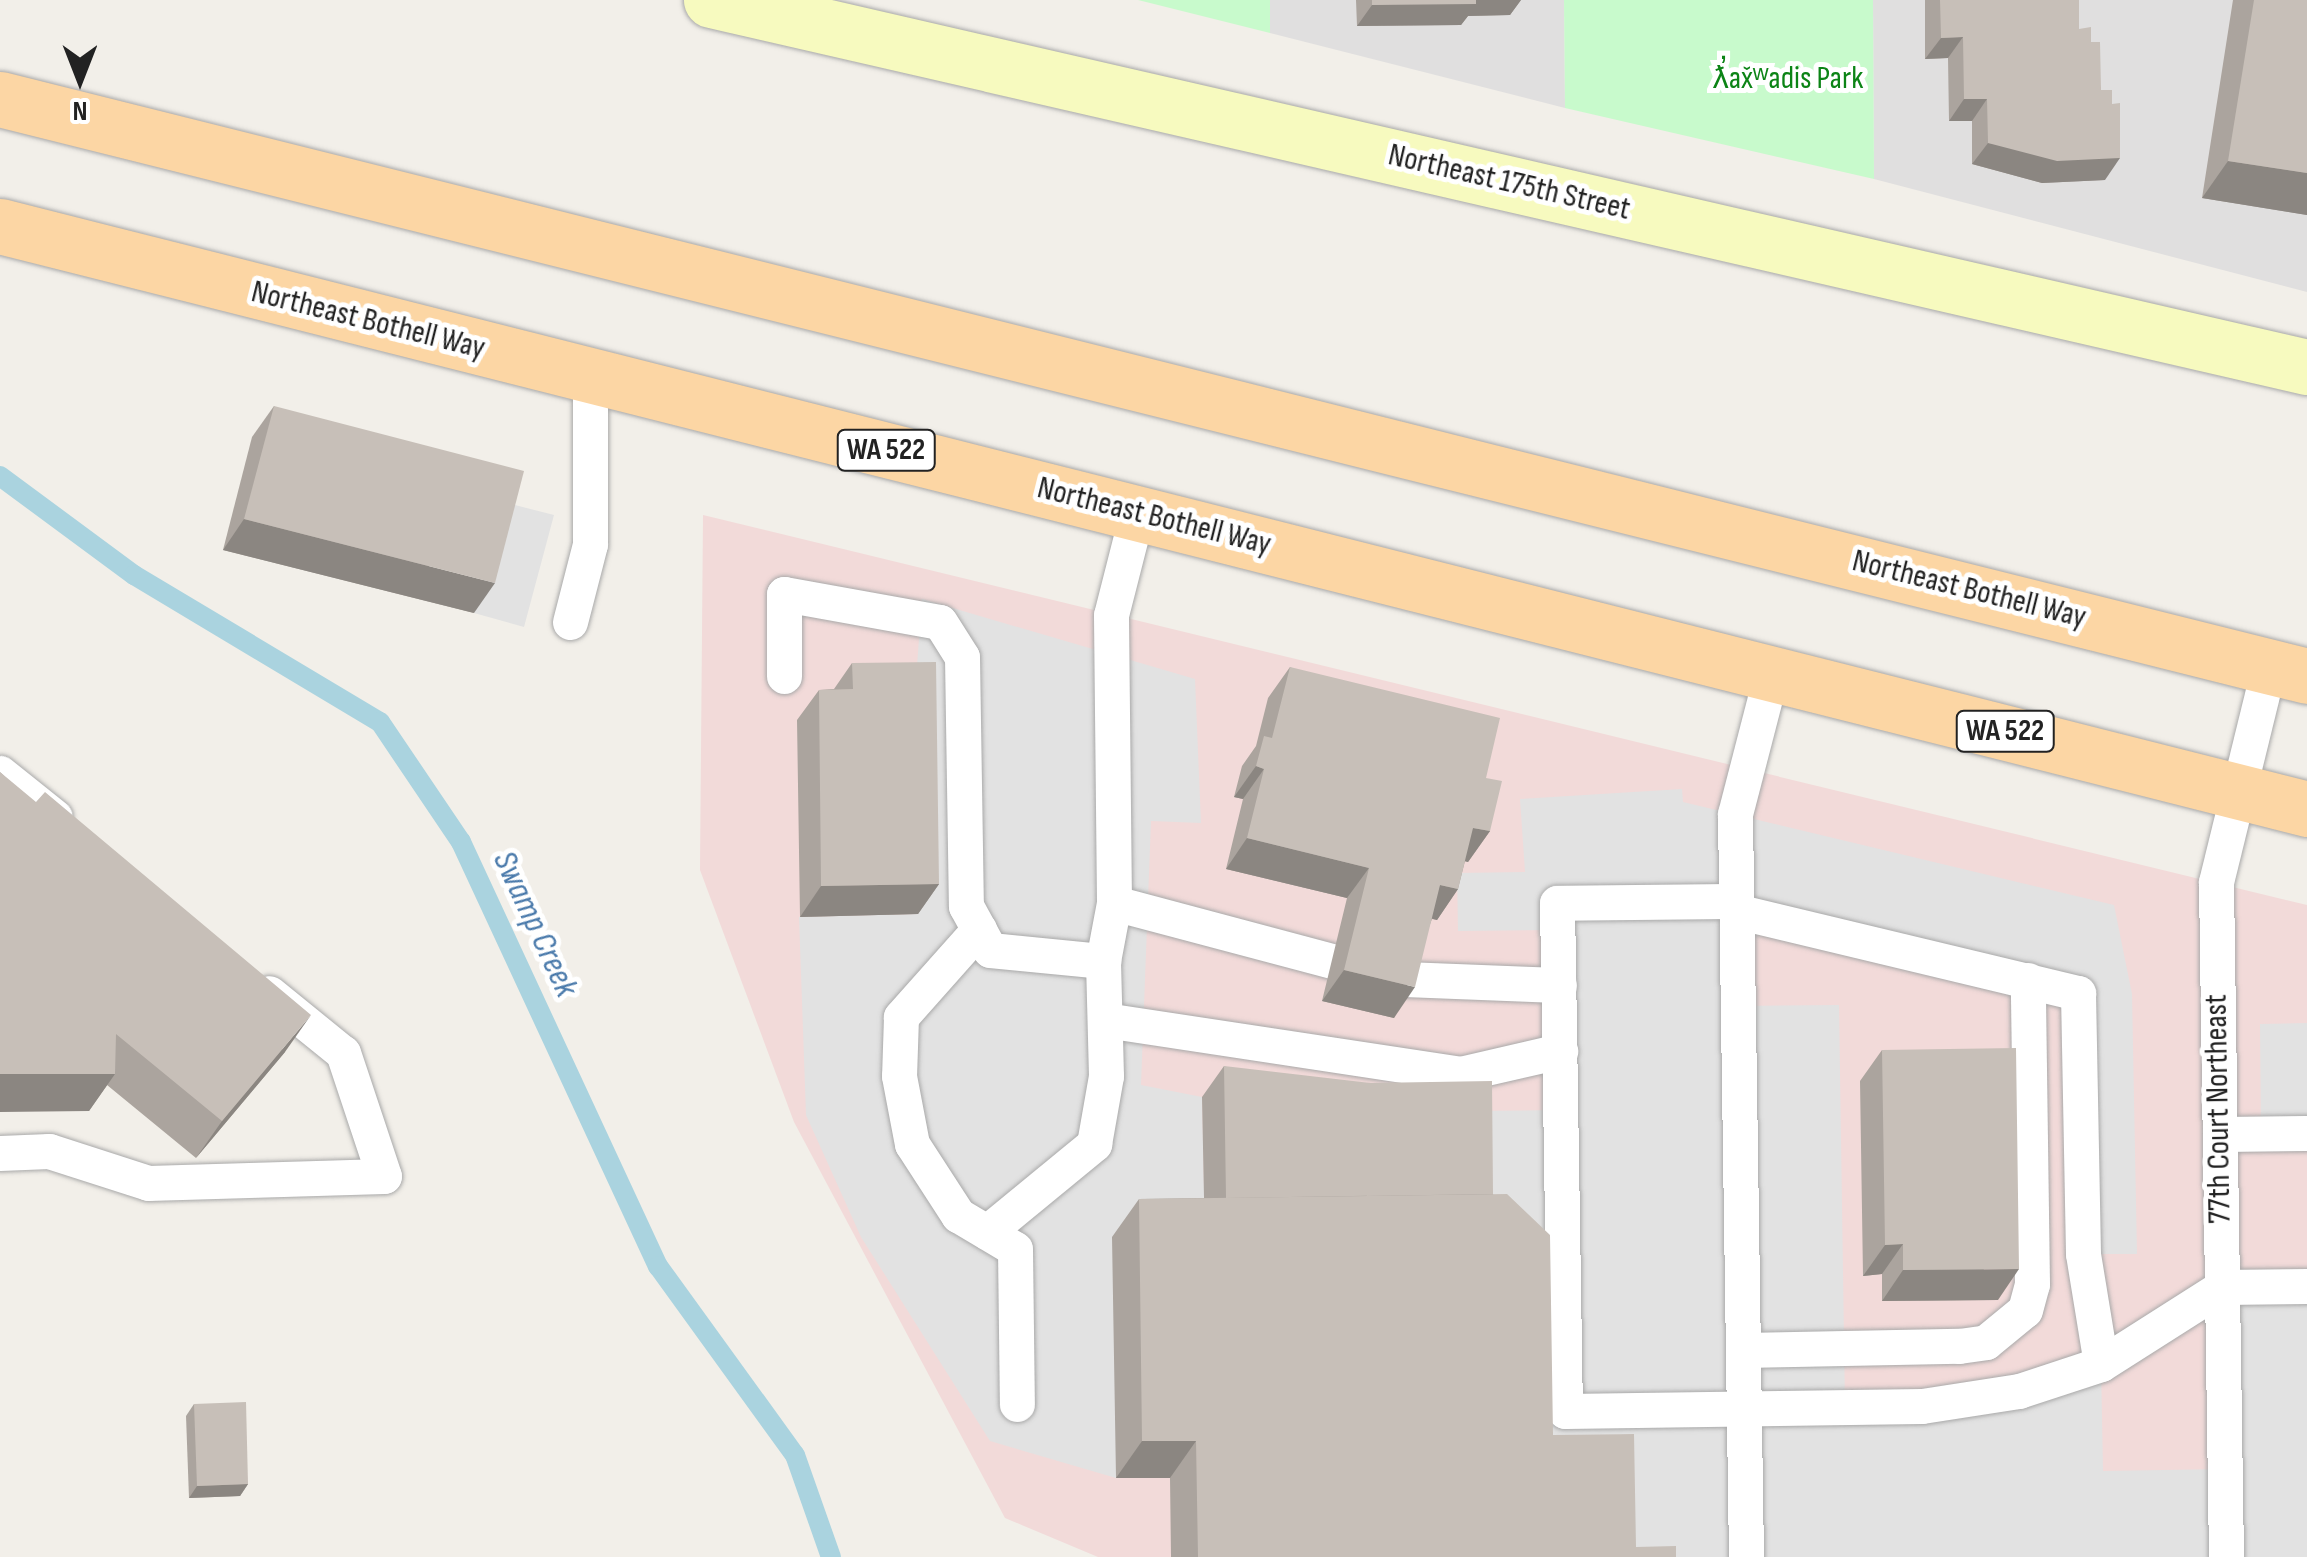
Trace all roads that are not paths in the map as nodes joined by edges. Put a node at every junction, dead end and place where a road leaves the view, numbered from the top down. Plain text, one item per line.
1 (711, 0) edge
2 (0, 100) edge
3 (0, 226) edge
4 (2307, 367) edge
5 (590, 376) junction
6 (1137, 513) junction
7 (570, 622) dead end
8 (1772, 672) junction
9 (2288, 672) edge
10 (784, 676) dead end
11 (0, 773) edge
12 (2238, 791) junction
13 (2307, 809) edge
14 (86, 843) edge
15 (1114, 903) junction
16 (1736, 906) junction
17 (979, 929) junction
18 (1103, 961) junction
19 (1332, 961) dead end
20 (237, 967) edge
21 (1403, 979) edge
22 (2028, 980) junction
23 (1559, 985) junction
24 (1104, 1020) junction
25 (1560, 1051) junction
26 (2307, 1133) edge
27 (2220, 1134) junction
28 (0, 1153) edge
29 (987, 1232) junction
30 (2307, 1286) edge
31 (2222, 1287) junction
32 (1743, 1350) junction
33 (2101, 1364) junction
34 (1017, 1404) dead end
35 (1744, 1409) junction
36 (1746, 1557) edge
37 (2226, 1557) edge

1 - 4 street, Northeast 175th Street
2 - 9 main road, Northeast Bothell Way
3 - 5 main road, Northeast Bothell Way / WA 522
5 - 6 main road, Northeast Bothell Way / WA 522
5 - 7 lane
6 - 8 main road, Northeast Bothell Way / WA 522
6 - 15 lane
8 - 12 main road, Northeast Bothell Way / WA 522
8 - 16 lane
9 - 12 lane, 77th Court Northeast
10 - 17 lane
11 - 14 lane
12 - 13 main road, Northeast Bothell Way / WA 522
12 - 27 lane, 77th Court Northeast
15 - 18 lane
15 - 19 lane
16 - 22 lane
16 - 23 lane
16 - 32 lane
17 - 18 lane
17 - 29 lane
18 - 24 lane
20 - 28 lane
21 - 23 lane
22 - 32 lane
22 - 33 lane
23 - 25 lane
24 - 25 lane
24 - 29 lane
25 - 35 lane
26 - 27 lane
27 - 31 lane, 77th Court Northeast
29 - 34 lane
30 - 31 lane
31 - 33 lane
31 - 37 lane, 77th Court Northeast
32 - 35 lane
33 - 35 lane
35 - 36 lane

